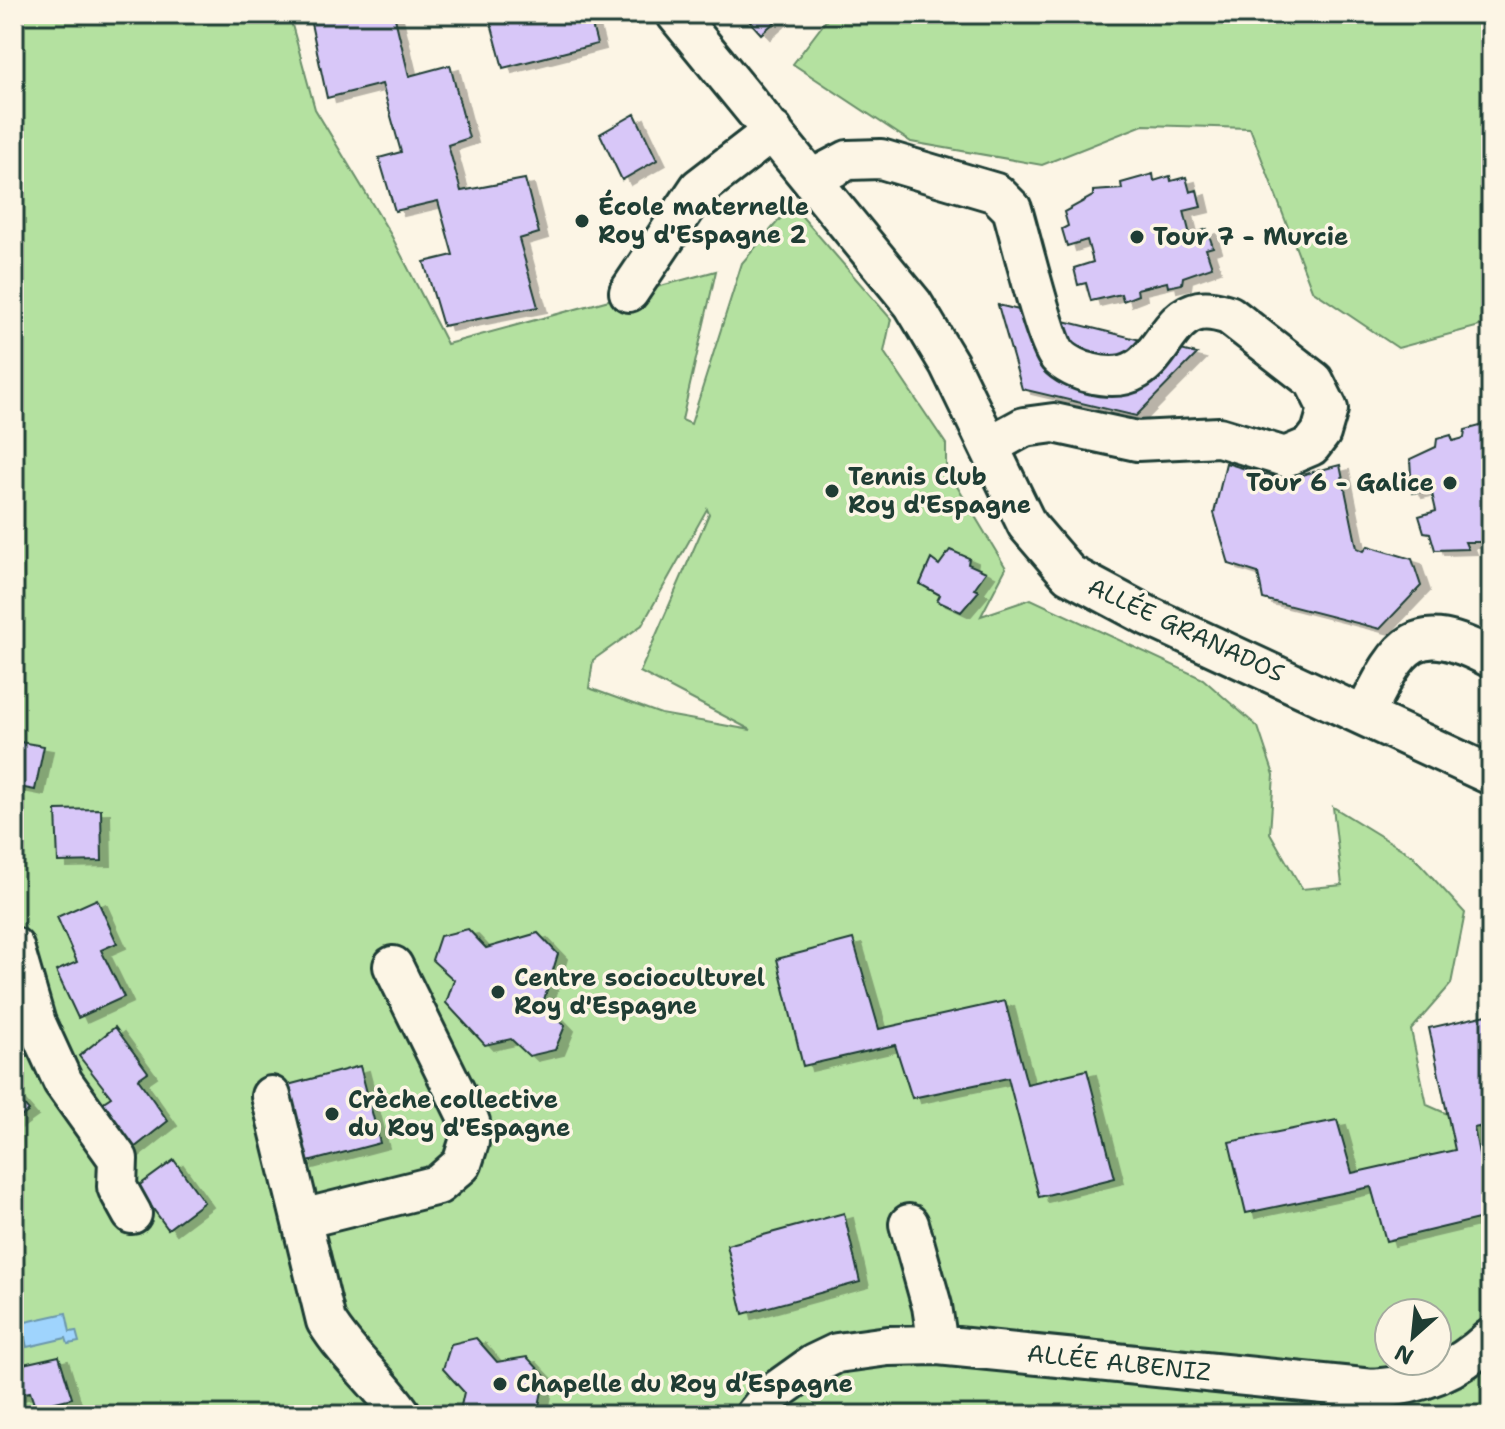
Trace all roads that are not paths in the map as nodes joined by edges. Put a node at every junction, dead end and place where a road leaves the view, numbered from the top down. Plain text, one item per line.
1 (676, 14) edge
2 (773, 131) junction
3 (812, 179) junction
4 (629, 292) dead end
5 (989, 446) junction
6 (1491, 658) edge
7 (1365, 714) junction
8 (1491, 775) edge
9 (14, 947) edge
10 (393, 966) dead end
11 (271, 1096) dead end
12 (132, 1214) dead end
13 (302, 1219) junction
14 (909, 1224) dead end
15 (1491, 1338) edge
16 (938, 1345) junction
17 (402, 1415) edge
18 (755, 1415) edge

1 - 2 street, ALLÉE GRANADOS
2 - 3 street, ALLÉE GRANADOS
2 - 4 street
3 - 5 street, ALLÉE GRANADOS
3 - 5 street
5 - 7 street, ALLÉE GRANADOS
6 - 7 street
7 - 8 street, ALLÉE GRANADOS
9 - 12 street
10 - 13 street
11 - 13 street
13 - 17 street
14 - 16 street
15 - 16 street, ALLÉE ALBENIZ
16 - 18 street, ALLÉE ALBENIZ

